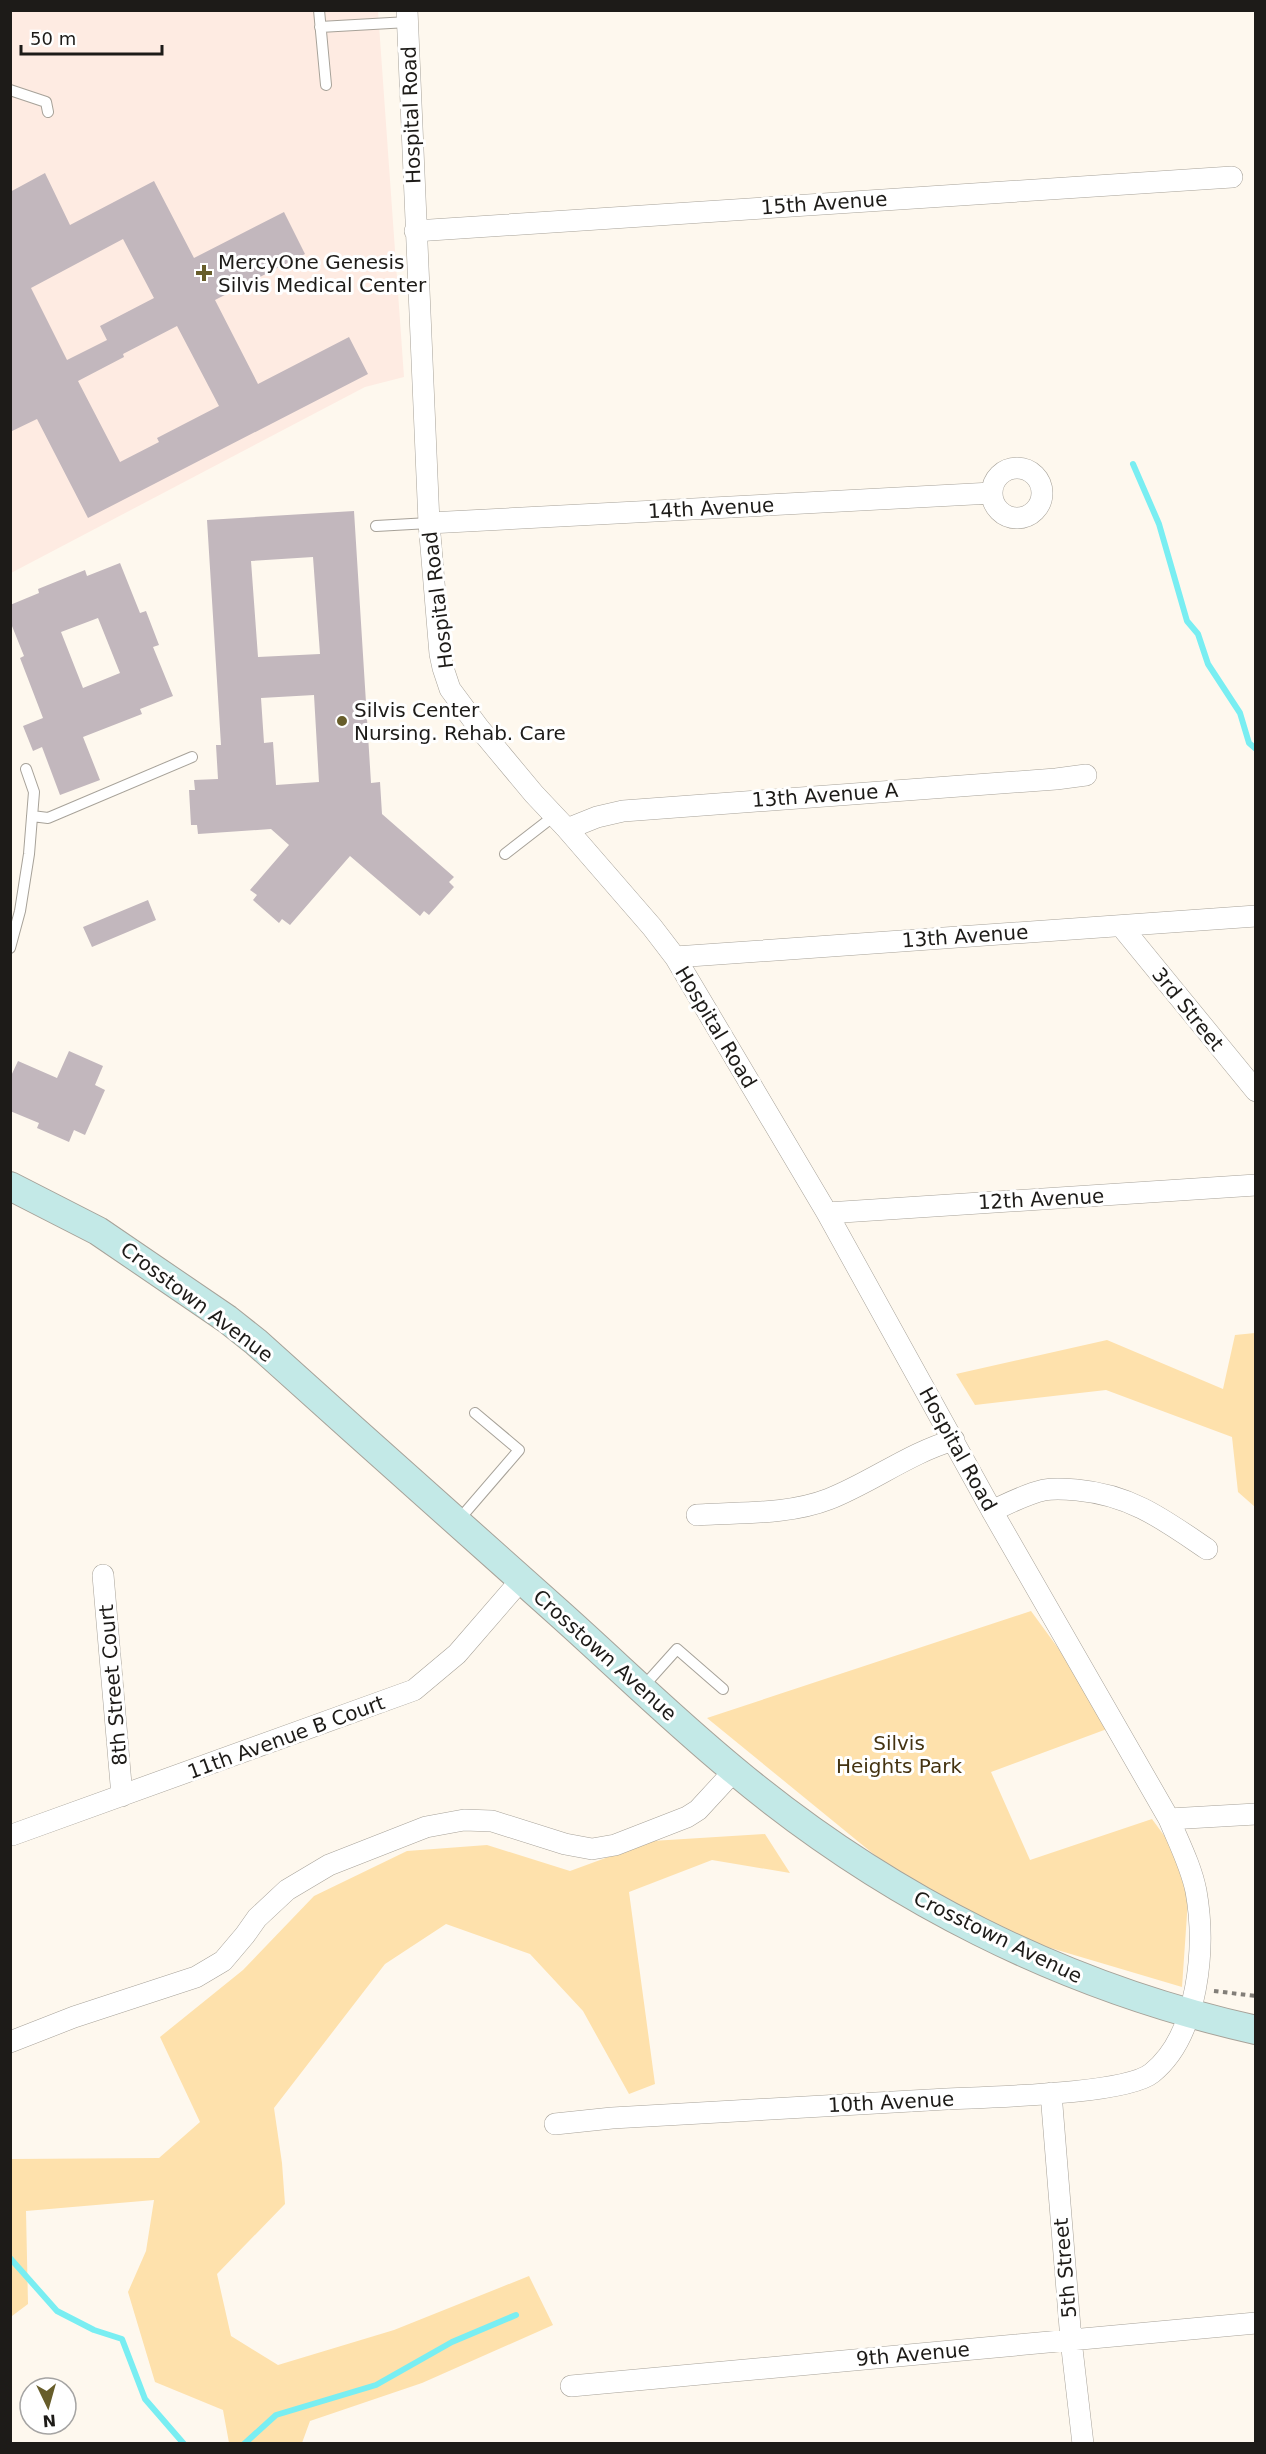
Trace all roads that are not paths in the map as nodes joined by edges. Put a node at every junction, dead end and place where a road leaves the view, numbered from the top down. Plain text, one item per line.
1 (319, 10) edge
2 (407, 16) edge
3 (320, 27) junction
4 (326, 85) dead end
5 (10, 90) edge
6 (48, 112) dead end
7 (1233, 177) dead end
8 (415, 231) junction
9 (992, 493) dead end
10 (429, 523) junction
11 (376, 526) dead end
12 (192, 757) dead end
13 (26, 769) dead end
14 (1086, 775) dead end
15 (32, 816) junction
16 (561, 822) junction
17 (505, 854) dead end
18 (1256, 916) edge
19 (1121, 926) junction
20 (10, 948) edge
21 (675, 957) junction
22 (1256, 1091) edge
23 (1256, 1185) edge
24 (10, 1186) edge
25 (827, 1213) junction
26 (475, 1413) dead end
27 (954, 1440) junction
28 (992, 1511) junction
29 (697, 1515) dead end
30 (457, 1522) junction
31 (1207, 1549) dead end
32 (103, 1575) dead end
33 (521, 1580) junction
34 (642, 1688) junction
35 (723, 1689) dead end
36 (734, 1771) junction
37 (122, 1796) junction
38 (1256, 1814) edge
39 (1169, 1820) junction
40 (12, 1835) dead end
41 (1189, 2013) junction
42 (1256, 2030) edge
43 (10, 2042) edge
44 (1051, 2093) junction
45 (555, 2124) dead end
46 (1256, 2323) edge
47 (1071, 2340) junction
48 (571, 2386) dead end
49 (1083, 2444) edge

1 - 3 lane
2 - 3 lane
2 - 8 street, Hospital Road
3 - 4 lane
5 - 6 lane
7 - 8 street, 15th Avenue
8 - 10 street, Hospital Road
9 - 10 street, 14th Avenue
10 - 11 lane
10 - 16 street, Hospital Road
12 - 15 lane
13 - 15 lane
14 - 16 street, 13th Avenue A
15 - 20 lane
16 - 17 lane
16 - 21 street, Hospital Road
18 - 19 street, 13th Avenue
19 - 21 street, 13th Avenue
19 - 22 street, 3rd Street
21 - 25 street, Hospital Road
23 - 25 street, 12th Avenue
24 - 30 street, Crosstown Avenue
25 - 27 street, Hospital Road
26 - 30 lane
27 - 28 street, Hospital Road
27 - 29 street
28 - 31 street
28 - 39 street, Hospital Road
30 - 33 street, Crosstown Avenue
32 - 37 street, 8th Street Court
33 - 34 street, Crosstown Avenue
33 - 37 street, 11th Avenue B Court
34 - 35 lane
34 - 36 street, Crosstown Avenue
36 - 41 street, Crosstown Avenue
36 - 43 street
37 - 40 street, 11th Avenue B Court
38 - 39 street
39 - 41 street, Hospital Road
41 - 42 street, Crosstown Avenue
41 - 44 street, 10th Avenue
44 - 45 street, 10th Avenue
44 - 47 street, 5th Street
46 - 47 street, 9th Avenue
47 - 48 street, 9th Avenue
47 - 49 street, 5th Street

